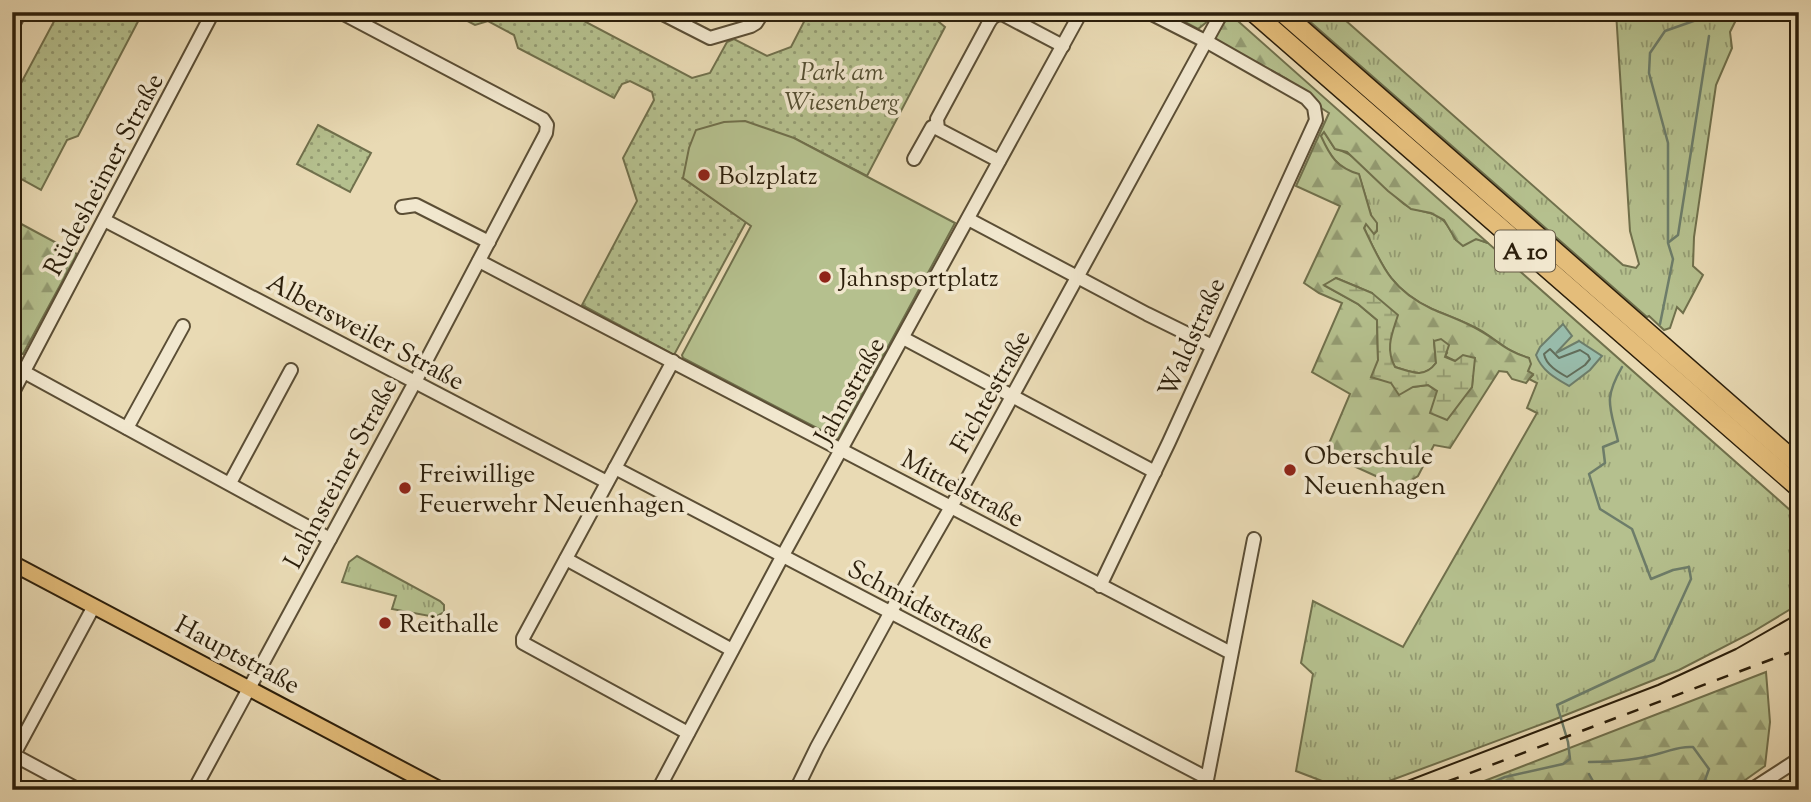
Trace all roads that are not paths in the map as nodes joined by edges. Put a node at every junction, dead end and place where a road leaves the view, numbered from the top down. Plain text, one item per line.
1 (20, 12) edge
2 (213, 12) edge
3 (340, 12) edge
4 (762, 12) edge
5 (1081, 12) edge
6 (1148, 12) edge
7 (1222, 12) edge
8 (1253, 12) edge
9 (1282, 12) edge
10 (667, 14) edge
11 (12, 27) edge
12 (1207, 41) junction
13 (1063, 46) junction
14 (936, 125) junction
15 (914, 159) dead end
16 (999, 161) junction
17 (402, 207) dead end
18 (104, 219) junction
19 (968, 219) junction
20 (489, 243) junction
21 (479, 261) junction
22 (1078, 278) junction
23 (183, 326) dead end
24 (903, 338) junction
25 (1212, 346) junction
26 (673, 361) junction
27 (291, 370) dead end
28 (24, 372) junction
29 (415, 382) junction
30 (12, 394) edge
31 (1012, 397) junction
32 (127, 428) junction
33 (843, 450) junction
34 (1799, 465) edge
35 (615, 468) junction
36 (1155, 472) junction
37 (607, 482) junction
38 (230, 483) junction
39 (1799, 488) edge
40 (951, 508) junction
41 (330, 539) junction
42 (1254, 539) dead end
43 (782, 557) junction
44 (566, 559) junction
45 (12, 563) edge
46 (1100, 586) junction
47 (94, 606) junction
48 (890, 613) junction
49 (733, 650) junction
50 (1231, 653) junction
51 (249, 688) junction
52 (688, 733) junction
53 (13, 756) edge
54 (1794, 761) edge
55 (1206, 784) edge
56 (1770, 784) edge
57 (79, 790) edge
58 (194, 790) edge
59 (441, 790) edge
60 (658, 790) edge
61 (796, 790) edge
62 (1751, 790) edge

1 - 11 street
2 - 18 street, Rüdesheimer Straße
3 - 20 street, Lahnsteiner Straße
4 - 10 street
5 - 13 street, Jahnstraße
6 - 12 street
7 - 12 street, Fichtestraße
8 - 39 highway, A 10
9 - 34 highway, A 10
12 - 22 street, Fichtestraße
12 - 25 street, Waldstraße
13 - 14 street
13 - 16 street, Jahnstraße
14 - 15 street
14 - 16 street
16 - 19 street, Jahnstraße
17 - 20 street
18 - 28 street, Rüdesheimer Straße
18 - 29 street, Albersweiler Straße
19 - 22 street
19 - 24 street, Jahnstraße
20 - 21 street, Lahnsteiner Straße
21 - 26 street, Mittelstraße
21 - 29 street, Lahnsteiner Straße
22 - 25 street
22 - 31 street, Fichtestraße
23 - 32 street
24 - 31 street
24 - 33 street, Jahnstraße
25 - 36 street, Waldstraße
26 - 33 street, Mittelstraße
26 - 35 street
27 - 38 street
28 - 30 street, Rüdesheimer Straße
28 - 32 street
29 - 37 street, Albersweiler Straße
29 - 41 street, Lahnsteiner Straße
31 - 36 street
31 - 40 street, Fichtestraße
32 - 38 street
33 - 40 street, Mittelstraße
33 - 43 street, Jahnstraße
35 - 37 street
35 - 43 street, Schmidtstraße
36 - 46 street, Waldstraße
37 - 44 street
38 - 41 street
40 - 46 street, Mittelstraße
40 - 48 street, Fichtestraße
41 - 51 street, Lahnsteiner Straße
42 - 50 street
43 - 48 street, Schmidtstraße
43 - 49 street, Jahnstraße
44 - 49 street
44 - 52 street
45 - 47 main road, Hauptstraße
46 - 50 street, Mittelstraße
47 - 51 main road, Hauptstraße
47 - 53 street
48 - 55 street, Schmidtstraße
48 - 61 street, Fichtestraße
49 - 52 street, Jahnstraße
50 - 55 street
51 - 58 street, Lahnsteiner Straße
51 - 59 main road, Hauptstraße
52 - 60 street, Jahnstraße
53 - 57 street
54 - 56 street
56 - 62 street

